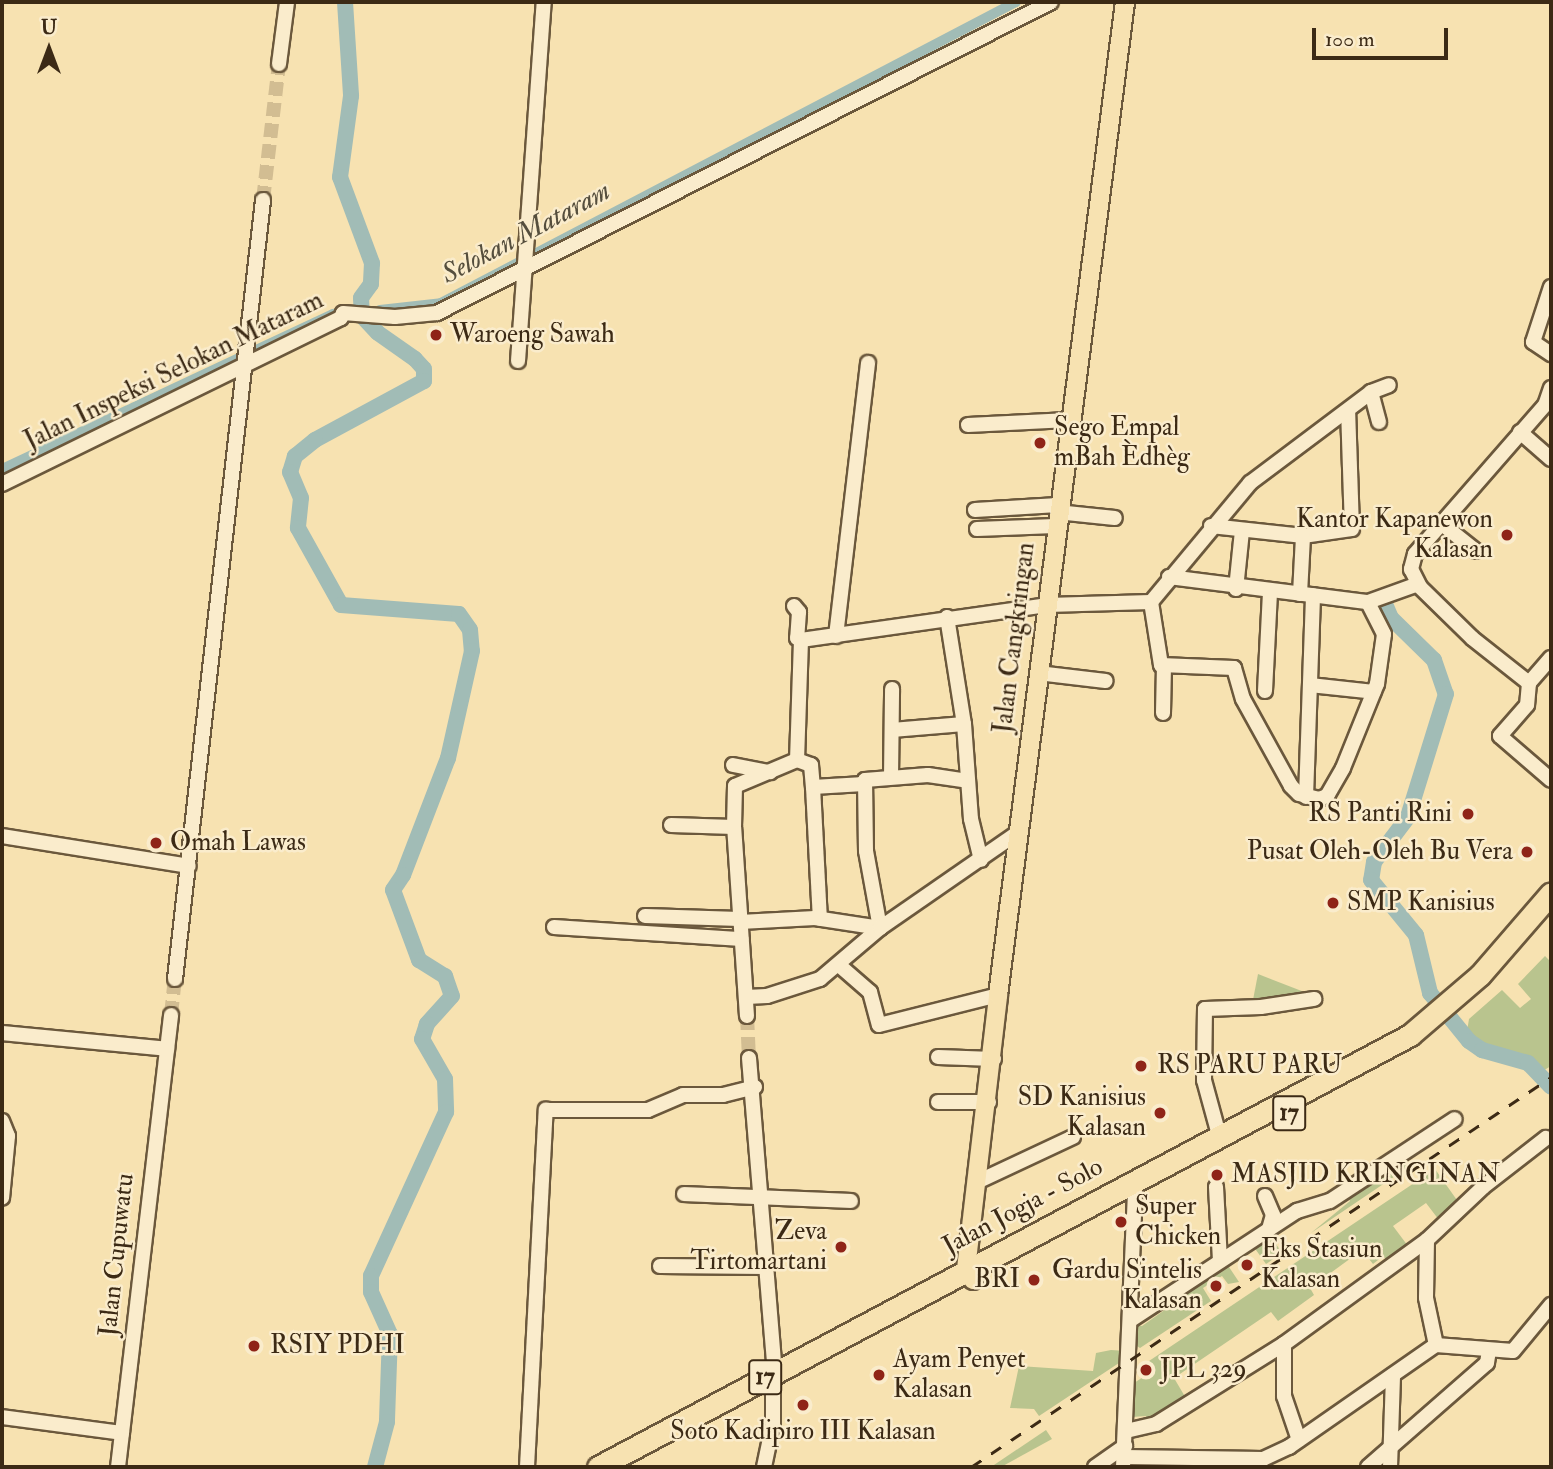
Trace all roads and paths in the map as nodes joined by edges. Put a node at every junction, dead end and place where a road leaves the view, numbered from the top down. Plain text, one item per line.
1 (287, 2) edge
2 (544, 2) edge
3 (1051, 2) edge
4 (1125, 2) edge
5 (279, 64) tunnel mouth
6 (263, 200) tunnel mouth
7 (525, 267) junction
8 (1551, 287) edge
9 (1551, 354) edge
10 (245, 357) junction
11 (518, 361) dead end
12 (868, 363) dead end
13 (1389, 385) dead end
14 (1551, 388) edge
15 (1371, 392) junction
16 (1348, 411) junction
17 (1069, 420) junction
18 (1378, 422) dead end
19 (968, 425) dead end
20 (1520, 432) junction
21 (1551, 459) edge
22 (2, 484) edge
23 (975, 510) dead end
24 (1056, 514) junction
25 (1115, 518) dead end
26 (1442, 524) junction
27 (1211, 526) junction
28 (977, 529) dead end
29 (1242, 531) junction
30 (1303, 536) junction
31 (1476, 551) dead end
32 (1169, 577) junction
33 (1418, 584) junction
34 (1236, 589) junction
35 (1270, 592) junction
36 (1306, 594) junction
37 (1151, 602) junction
38 (1368, 602) junction
39 (1047, 605) junction
40 (794, 606) dead end
41 (947, 617) junction
42 (836, 636) junction
43 (801, 640) junction
44 (1551, 659) edge
45 (1164, 667) junction
46 (1038, 673) junction
47 (1106, 681) dead end
48 (1529, 683) junction
49 (1310, 685) junction
50 (892, 689) dead end
51 (1265, 691) dead end
52 (1374, 692) junction
53 (1163, 713) dead end
54 (964, 724) junction
55 (892, 730) junction
56 (797, 760) junction
57 (733, 765) dead end
58 (770, 772) junction
59 (891, 776) junction
60 (1551, 780) edge
61 (968, 781) junction
62 (864, 784) junction
63 (813, 787) junction
64 (1306, 797) junction
65 (671, 825) dead end
66 (734, 827) junction
67 (1017, 833) junction
68 (2, 836) edge
69 (981, 860) junction
70 (190, 866) junction
71 (1551, 893) edge
72 (1551, 913) edge
73 (645, 916) dead end
74 (820, 919) junction
75 (740, 920) junction
76 (554, 927) dead end
77 (880, 928) junction
78 (742, 939) junction
79 (840, 966) junction
80 (175, 979) tunnel mouth
81 (998, 995) junction
82 (746, 997) junction
83 (1466, 997) junction
84 (1314, 999) dead end
85 (171, 1015) tunnel mouth
86 (747, 1016) tunnel mouth
87 (1436, 1024) junction
88 (2, 1033) edge
89 (167, 1049) junction
90 (938, 1057) dead end
91 (750, 1058) tunnel mouth
92 (994, 1059) junction
93 (755, 1087) junction
94 (938, 1102) dead end
95 (989, 1102) junction
96 (1455, 1119) dead end
97 (2, 1121) edge
98 (1219, 1135) junction
99 (1073, 1136) dead end
100 (1546, 1138) dead end
101 (977, 1182) junction
102 (1216, 1187) dead end
103 (1133, 1188) junction
104 (684, 1194) dead end
105 (759, 1196) junction
106 (1265, 1196) dead end
107 (2, 1198) edge
108 (851, 1201) dead end
109 (1269, 1229) junction
110 (1427, 1240) junction
111 (1220, 1261) junction
112 (660, 1266) dead end
113 (765, 1267) junction
114 (969, 1275) junction
115 (1163, 1295) junction
116 (1132, 1296) junction
117 (1551, 1305) edge
118 (1131, 1320) junction
119 (1284, 1344) junction
120 (1436, 1345) junction
121 (1489, 1350) junction
122 (1393, 1375) junction
123 (774, 1380) junction
124 (2, 1417) edge
125 (1126, 1431) junction
126 (122, 1433) junction
127 (1299, 1440) junction
128 (1392, 1449) junction
129 (1124, 1457) edge
130 (1253, 1464) edge
131 (118, 1467) edge
132 (527, 1467) edge
133 (598, 1467) edge
134 (628, 1467) edge
135 (764, 1467) edge
136 (1095, 1467) edge
137 (1368, 1467) edge
138 (1390, 1467) edge

1 - 5 street
2 - 7 street
3 - 7 street, Jalan Inspeksi Selokan Mataram
4 - 17 main road, Jalan Cangkringan
6 - 10 street
7 - 10 street, Jalan Inspeksi Selokan Mataram
7 - 11 street
8 - 9 street
10 - 22 street, Jalan Inspeksi Selokan Mataram
10 - 70 street
12 - 42 street
13 - 15 street
14 - 20 street
15 - 16 street
15 - 18 street
16 - 27 street
16 - 30 street
17 - 19 street
17 - 24 main road, Jalan Cangkringan
20 - 21 street
20 - 26 street
23 - 24 street
24 - 25 street
24 - 28 street
24 - 39 main road, Jalan Cangkringan
26 - 31 street
26 - 33 street
27 - 29 street
27 - 32 street
29 - 30 street
29 - 34 street
30 - 36 street
32 - 34 street
32 - 37 street
33 - 38 street
33 - 48 street
34 - 35 street
35 - 36 street
35 - 51 street
36 - 38 street
36 - 49 street
37 - 39 street
37 - 45 street
38 - 52 street
39 - 41 street
39 - 46 main road, Jalan Cangkringan
40 - 43 street
41 - 42 street
41 - 54 street
42 - 43 street
43 - 56 street
44 - 48 street
45 - 53 street
45 - 64 street
46 - 47 street
46 - 67 main road, Jalan Cangkringan
48 - 60 street
49 - 52 street
49 - 64 street
50 - 55 street
52 - 64 street
54 - 55 street
54 - 61 street
55 - 59 street
56 - 58 street
56 - 63 street
57 - 58 street
58 - 66 street
59 - 61 street
59 - 62 street
61 - 69 street
62 - 63 street
62 - 77 street
63 - 74 street
65 - 66 street
66 - 75 street
67 - 69 street
67 - 81 main road, Jalan Cangkringan
68 - 70 street
69 - 77 street
70 - 80 street
71 - 83 highway, Jalan Jogja - Solo / 17
72 - 83 highway, Jalan Jogja - Solo / 17
73 - 75 street
74 - 75 street
74 - 77 street
75 - 78 street
76 - 78 street
77 - 79 street
78 - 82 street
79 - 81 street
79 - 82 street
81 - 92 main road, Jalan Cangkringan
82 - 86 street
83 - 87 highway, Jalan Jogja - Solo / 17
84 - 98 street
85 - 89 street, Jalan Cupuwatu
87 - 98 highway, Jalan Jogja - Solo / 17
87 - 103 highway, Jalan Jogja - Solo / 17
88 - 89 street
89 - 126 street, Jalan Cupuwatu
90 - 92 street
91 - 93 street
92 - 95 main road, Jalan Cangkringan
93 - 105 street
93 - 132 street
94 - 95 street
95 - 101 main road, Jalan Cangkringan
96 - 109 street
97 - 107 street
98 - 103 highway, Jalan Jogja - Solo / 17
99 - 101 street
100 - 110 street
101 - 114 main road, Jalan Cangkringan
102 - 111 street
103 - 114 highway, Jalan Jogja - Solo / 17
103 - 116 street
104 - 105 street
105 - 108 street
105 - 113 street
106 - 109 street
109 - 111 street
110 - 119 street
110 - 120 street
111 - 115 street
112 - 113 street
113 - 123 street
114 - 123 highway, Jalan Jogja - Solo / 17
115 - 116 street
115 - 118 street
116 - 118 street
117 - 121 street
118 - 125 street
119 - 125 street
119 - 127 street
120 - 121 street
120 - 122 street
121 - 128 street
122 - 127 street
122 - 128 street
123 - 133 highway, Jalan Jogja - Solo / 17
123 - 134 highway, Jalan Jogja - Solo / 17
123 - 135 street
124 - 126 street
125 - 129 street
126 - 131 street, Jalan Cupuwatu
127 - 130 street
128 - 137 street
128 - 138 street
129 - 130 street
129 - 136 street

